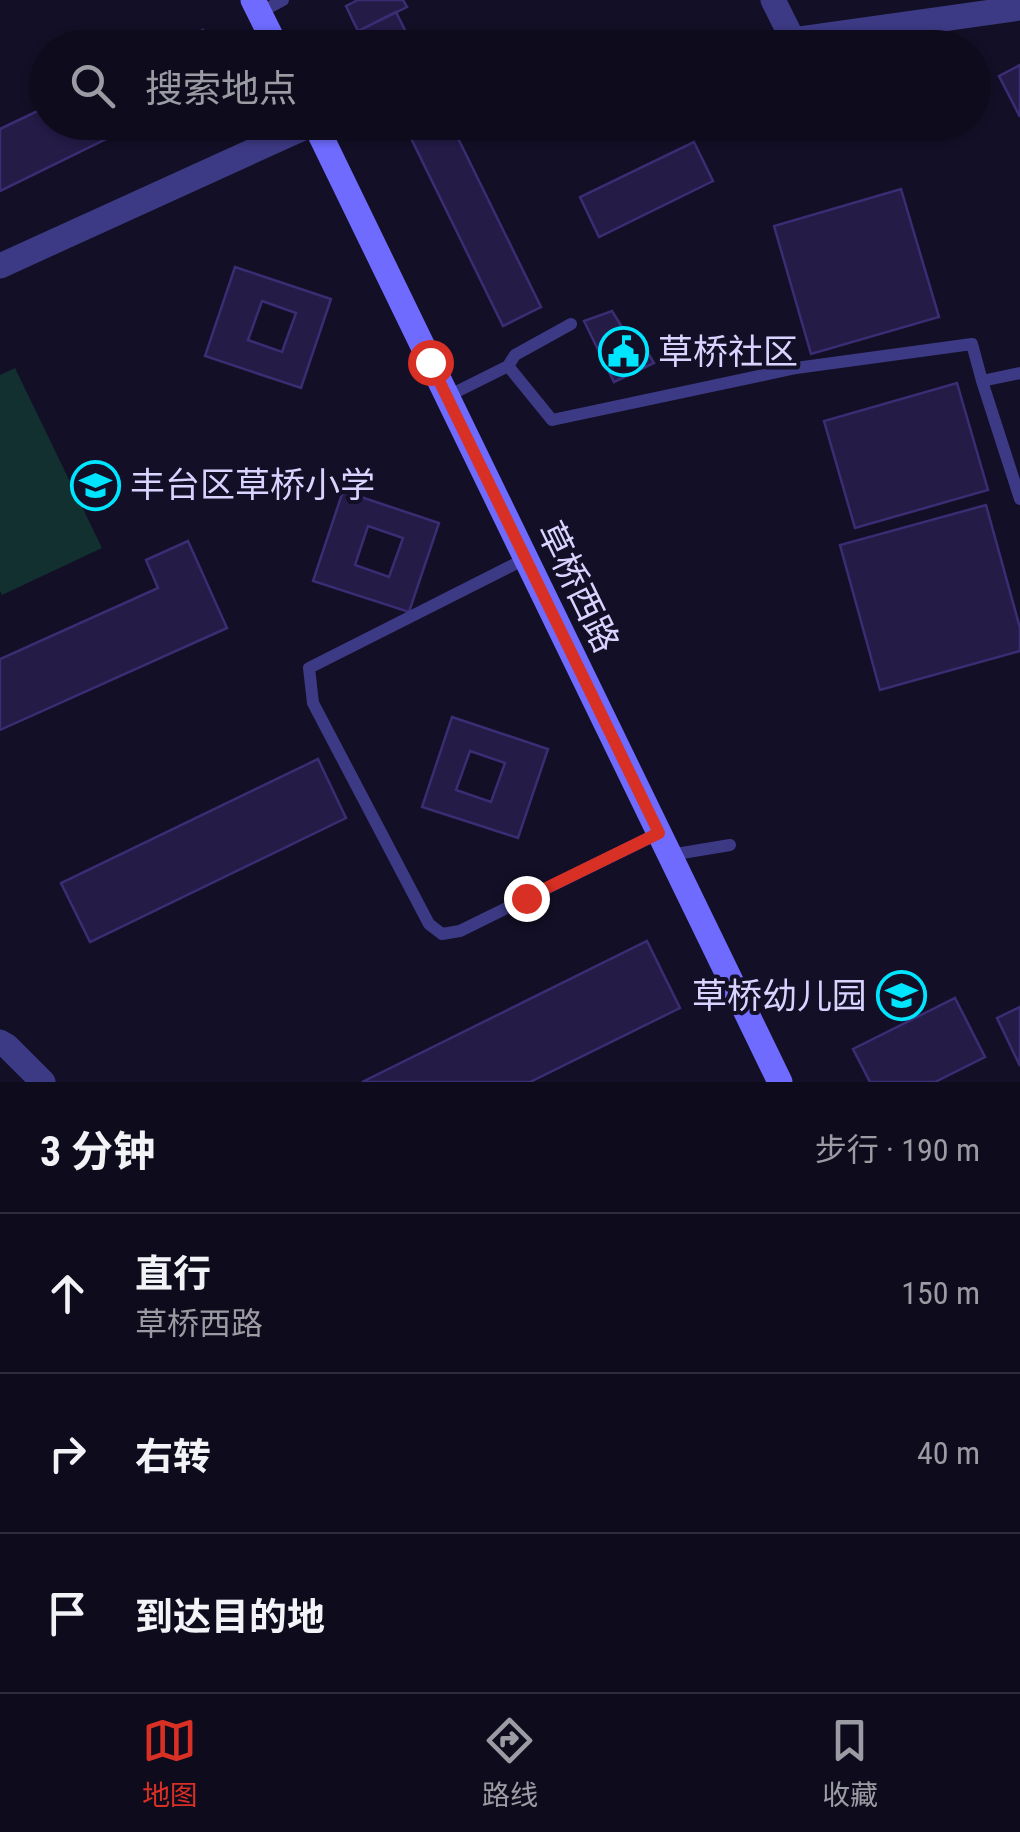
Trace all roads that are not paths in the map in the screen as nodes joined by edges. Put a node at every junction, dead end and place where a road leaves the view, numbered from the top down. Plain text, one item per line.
1 (283, 0) edge
2 (773, 0) edge
3 (256, 6) edge
4 (1020, 8) edge
5 (268, 30) edge
6 (788, 30) edge
7 (864, 30) edge
8 (277, 140) edge
9 (322, 140) edge
10 (0, 266) edge
11 (571, 324) dead end
12 (508, 366) junction
13 (1020, 373) edge
14 (982, 382) junction
15 (446, 396) junction
16 (1020, 499) edge
17 (525, 559) junction
18 (664, 844) junction
19 (730, 845) dead end
20 (0, 1042) edge
21 (44, 1082) edge
22 (780, 1082) edge

1 - 3 lane
2 - 6 street
3 - 5 street
4 - 7 street
8 - 10 street
9 - 15 street, 草桥西路
11 - 12 lane
12 - 14 lane
12 - 15 lane
13 - 14 lane
14 - 16 lane
15 - 17 street, 草桥西路
17 - 18 street, 草桥西路
17 - 18 lane
18 - 19 lane
18 - 22 street, 草桥西路
20 - 21 street

